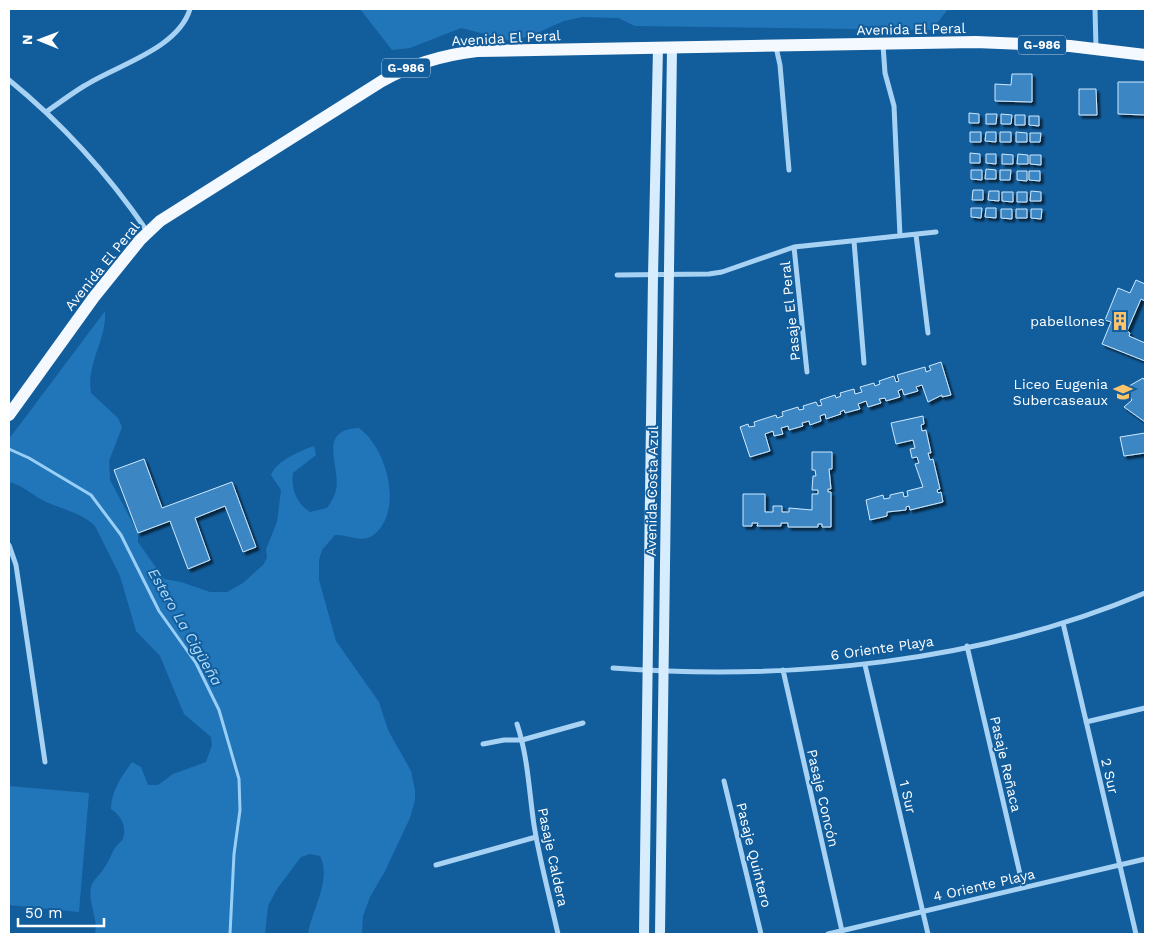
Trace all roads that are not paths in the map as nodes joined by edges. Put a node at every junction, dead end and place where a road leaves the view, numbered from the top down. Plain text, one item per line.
1 (190, 9) edge
2 (1095, 9) edge
3 (883, 45) junction
4 (776, 47) junction
5 (658, 48) junction
6 (672, 48) junction
7 (1096, 48) junction
8 (1145, 55) edge
9 (9, 80) edge
10 (46, 112) junction
11 (789, 170) dead end
12 (147, 232) junction
13 (936, 232) dead end
14 (916, 235) junction
15 (900, 236) junction
16 (854, 241) junction
17 (794, 247) junction
18 (617, 274) dead end
19 (669, 275) junction
20 (652, 276) junction
21 (928, 333) dead end
22 (864, 363) dead end
23 (808, 372) dead end
24 (9, 414) edge
25 (9, 545) edge
26 (1145, 593) edge
27 (1063, 624) junction
28 (967, 646) junction
29 (865, 665) junction
30 (613, 668) dead end
31 (649, 670) junction
32 (782, 670) junction
33 (663, 671) junction
34 (1145, 708) edge
35 (1086, 722) junction
36 (584, 723) dead end
37 (517, 724) dead end
38 (522, 740) junction
39 (483, 744) dead end
40 (45, 762) dead end
41 (724, 781) dead end
42 (536, 836) junction
43 (1145, 858) edge
44 (436, 865) dead end
45 (1120, 865) junction
46 (1023, 887) junction
47 (923, 911) junction
48 (842, 931) junction
49 (558, 934) edge
50 (644, 934) edge
51 (660, 934) edge
52 (762, 934) edge
53 (828, 934) edge
54 (928, 934) edge
55 (1136, 934) edge

1 - 10 street
2 - 7 street
3 - 4 main road, Avenida El Peral / G-986
3 - 7 main road, Avenida El Peral / G-986
3 - 15 street
4 - 6 main road, Avenida El Peral / G-986
4 - 11 street
5 - 6 main road, Avenida El Peral / G-986
5 - 12 main road, Avenida El Peral / G-986
5 - 20 street, Avenida Costa Azul
6 - 19 street, Avenida Costa Azul
7 - 8 main road, Avenida El Peral / G-986
9 - 10 street
10 - 12 street
12 - 24 main road, Avenida El Peral / G-986
13 - 14 street
14 - 15 street
14 - 21 street
15 - 16 street
16 - 17 street
16 - 22 street
17 - 19 street
17 - 23 street, Pasaje El Peral
18 - 20 street
19 - 20 street
19 - 33 street, Avenida Costa Azul
20 - 31 street, Avenida Costa Azul
25 - 40 street
26 - 27 street, 6 Oriente Playa
27 - 28 street, 6 Oriente Playa
27 - 35 street, 2 Sur
28 - 29 street, 6 Oriente Playa
28 - 46 street, Pasaje Reñaca
29 - 32 street, 6 Oriente Playa
29 - 47 street, 1 Sur
30 - 31 street, 6 Oriente Playa
31 - 33 street, 6 Oriente Playa
31 - 50 street, Avenida Costa Azul
32 - 33 street, 6 Oriente Playa
32 - 48 street, Pasaje Concón
33 - 51 street, Avenida Costa Azul
34 - 35 street
35 - 45 street, 2 Sur
36 - 38 street
37 - 38 street, Pasaje Caldera
38 - 39 street
38 - 42 street, Pasaje Caldera
41 - 52 street, Pasaje Quintero
42 - 44 street
42 - 49 street, Pasaje Caldera
43 - 45 street, 4 Oriente Playa
45 - 46 street, 4 Oriente Playa
45 - 55 street, 2 Sur
46 - 47 street, 4 Oriente Playa
47 - 48 street, 4 Oriente Playa
47 - 54 street, 1 Sur
48 - 53 street, 4 Oriente Playa

